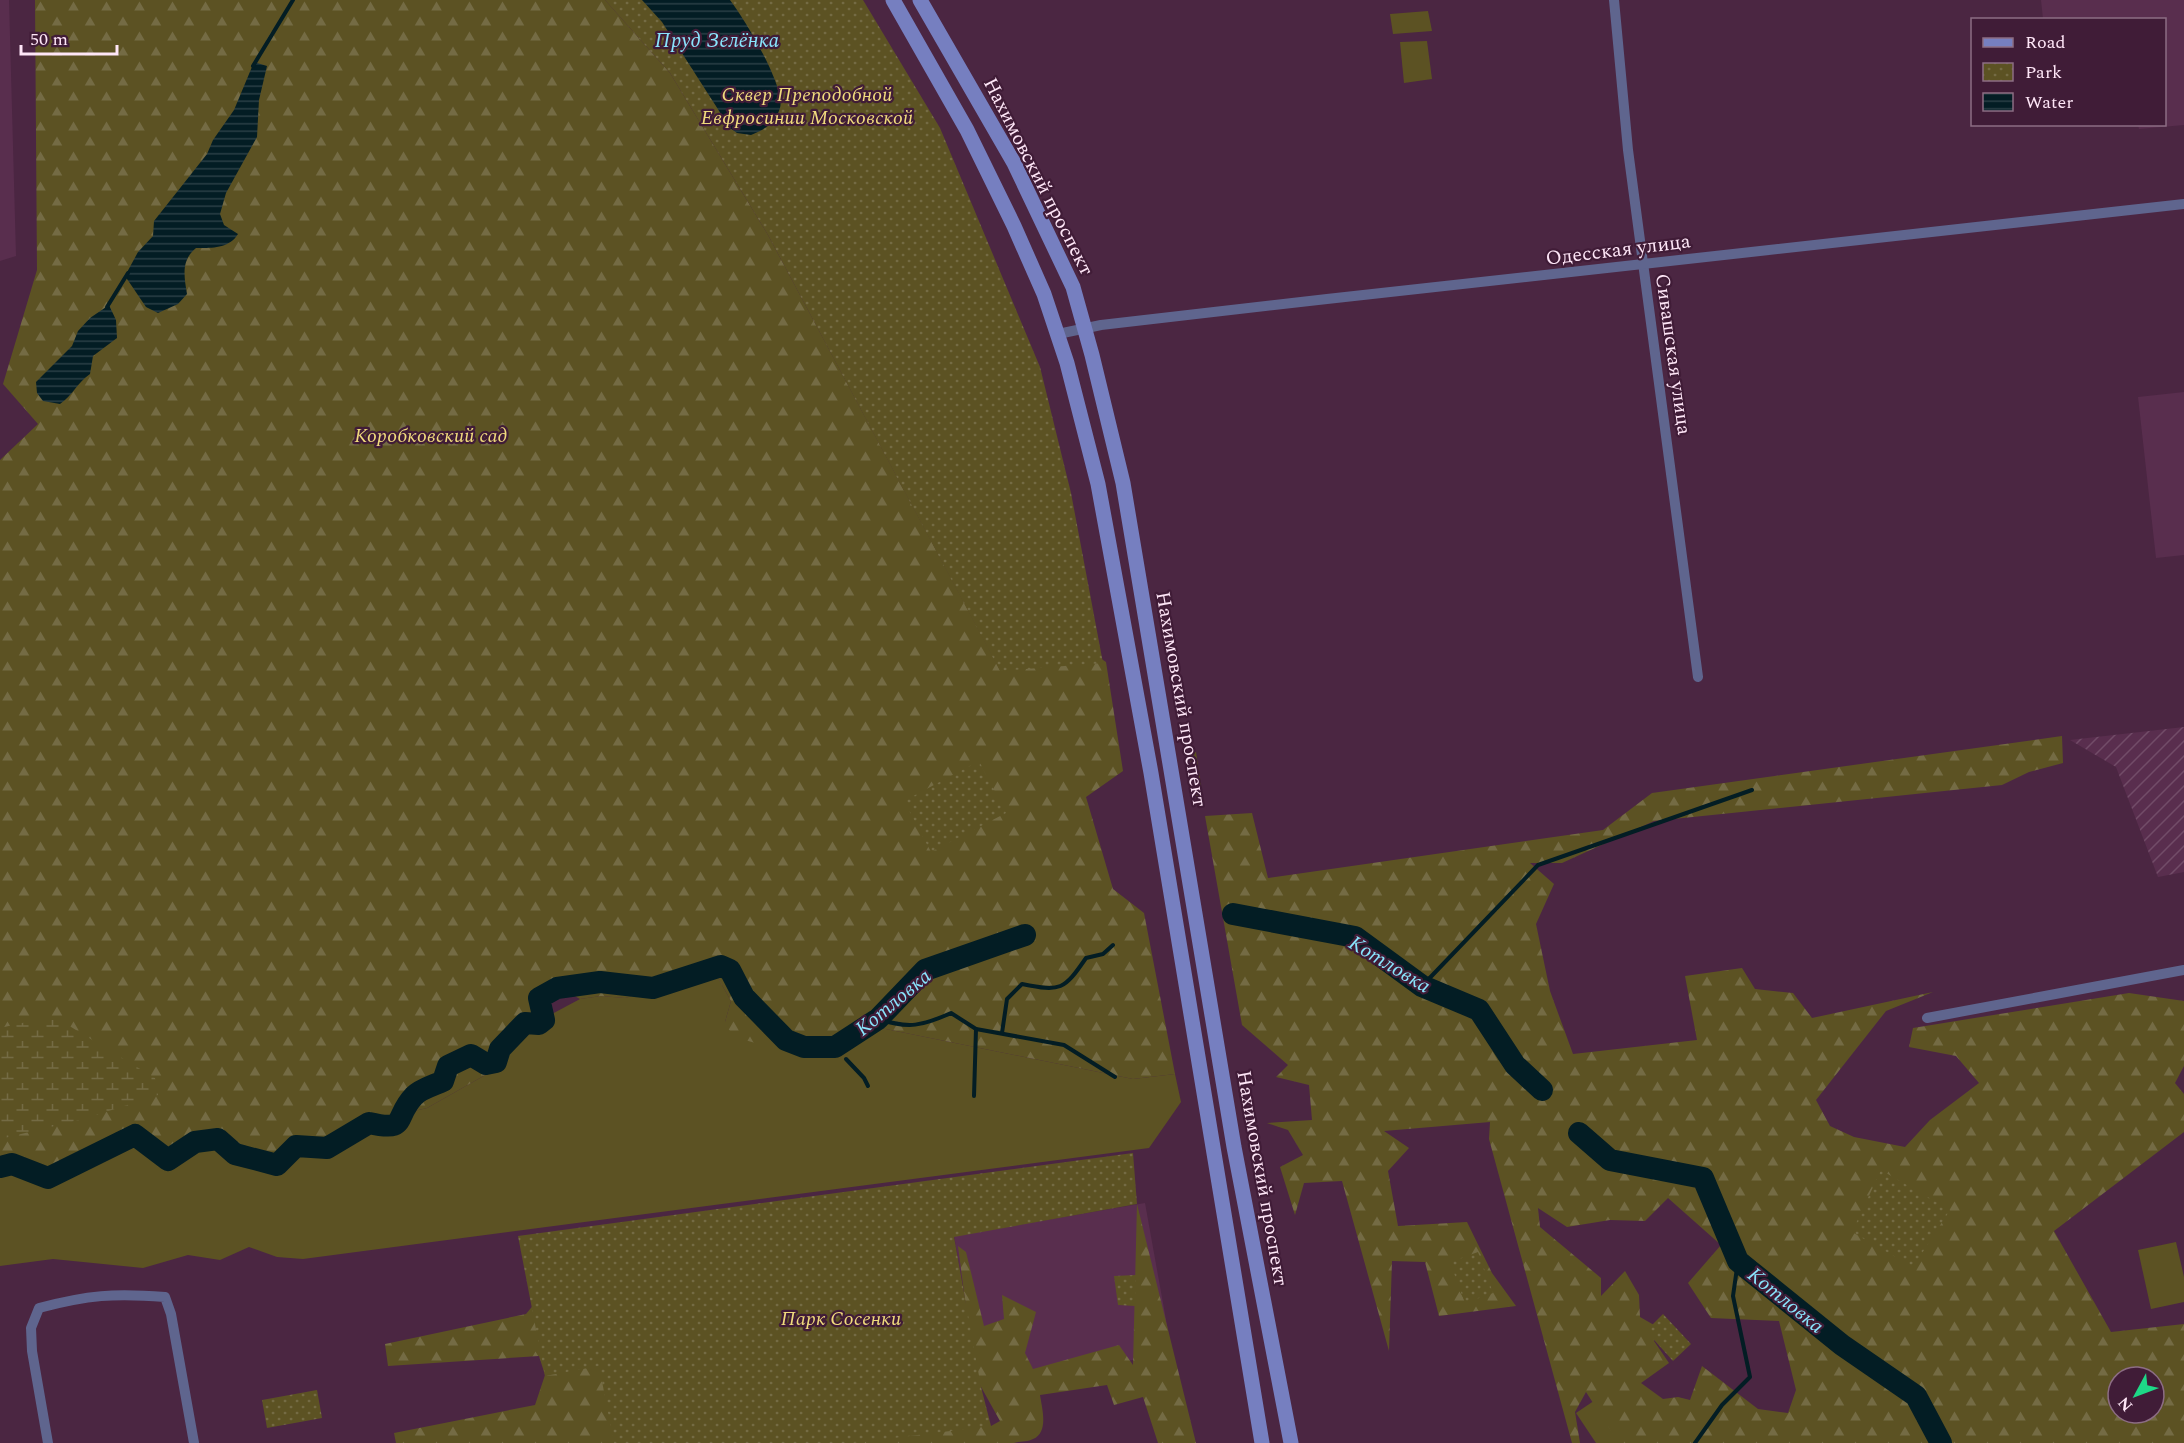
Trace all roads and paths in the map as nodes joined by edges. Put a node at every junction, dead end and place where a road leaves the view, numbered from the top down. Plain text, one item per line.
1 (893, 0) edge
2 (920, 0) edge
3 (1614, 0) edge
4 (2184, 204) edge
5 (1643, 266) junction
6 (1084, 328) junction
7 (1058, 334) junction
8 (1698, 677) dead end
9 (2184, 970) edge
10 (1927, 1017) dead end
11 (48, 1443) edge
12 (194, 1443) edge
13 (1262, 1443) edge
14 (1291, 1443) edge

1 - 7 main road
2 - 6 main road, Нахимовский проспект
3 - 5 street, Сивашская улица
4 - 5 street, Одесская улица
5 - 6 street, Одесская улица
5 - 8 street, Сивашская улица
6 - 7 street, Одесская улица
6 - 14 main road, Нахимовский проспект
7 - 13 main road
9 - 10 street
11 - 12 street

